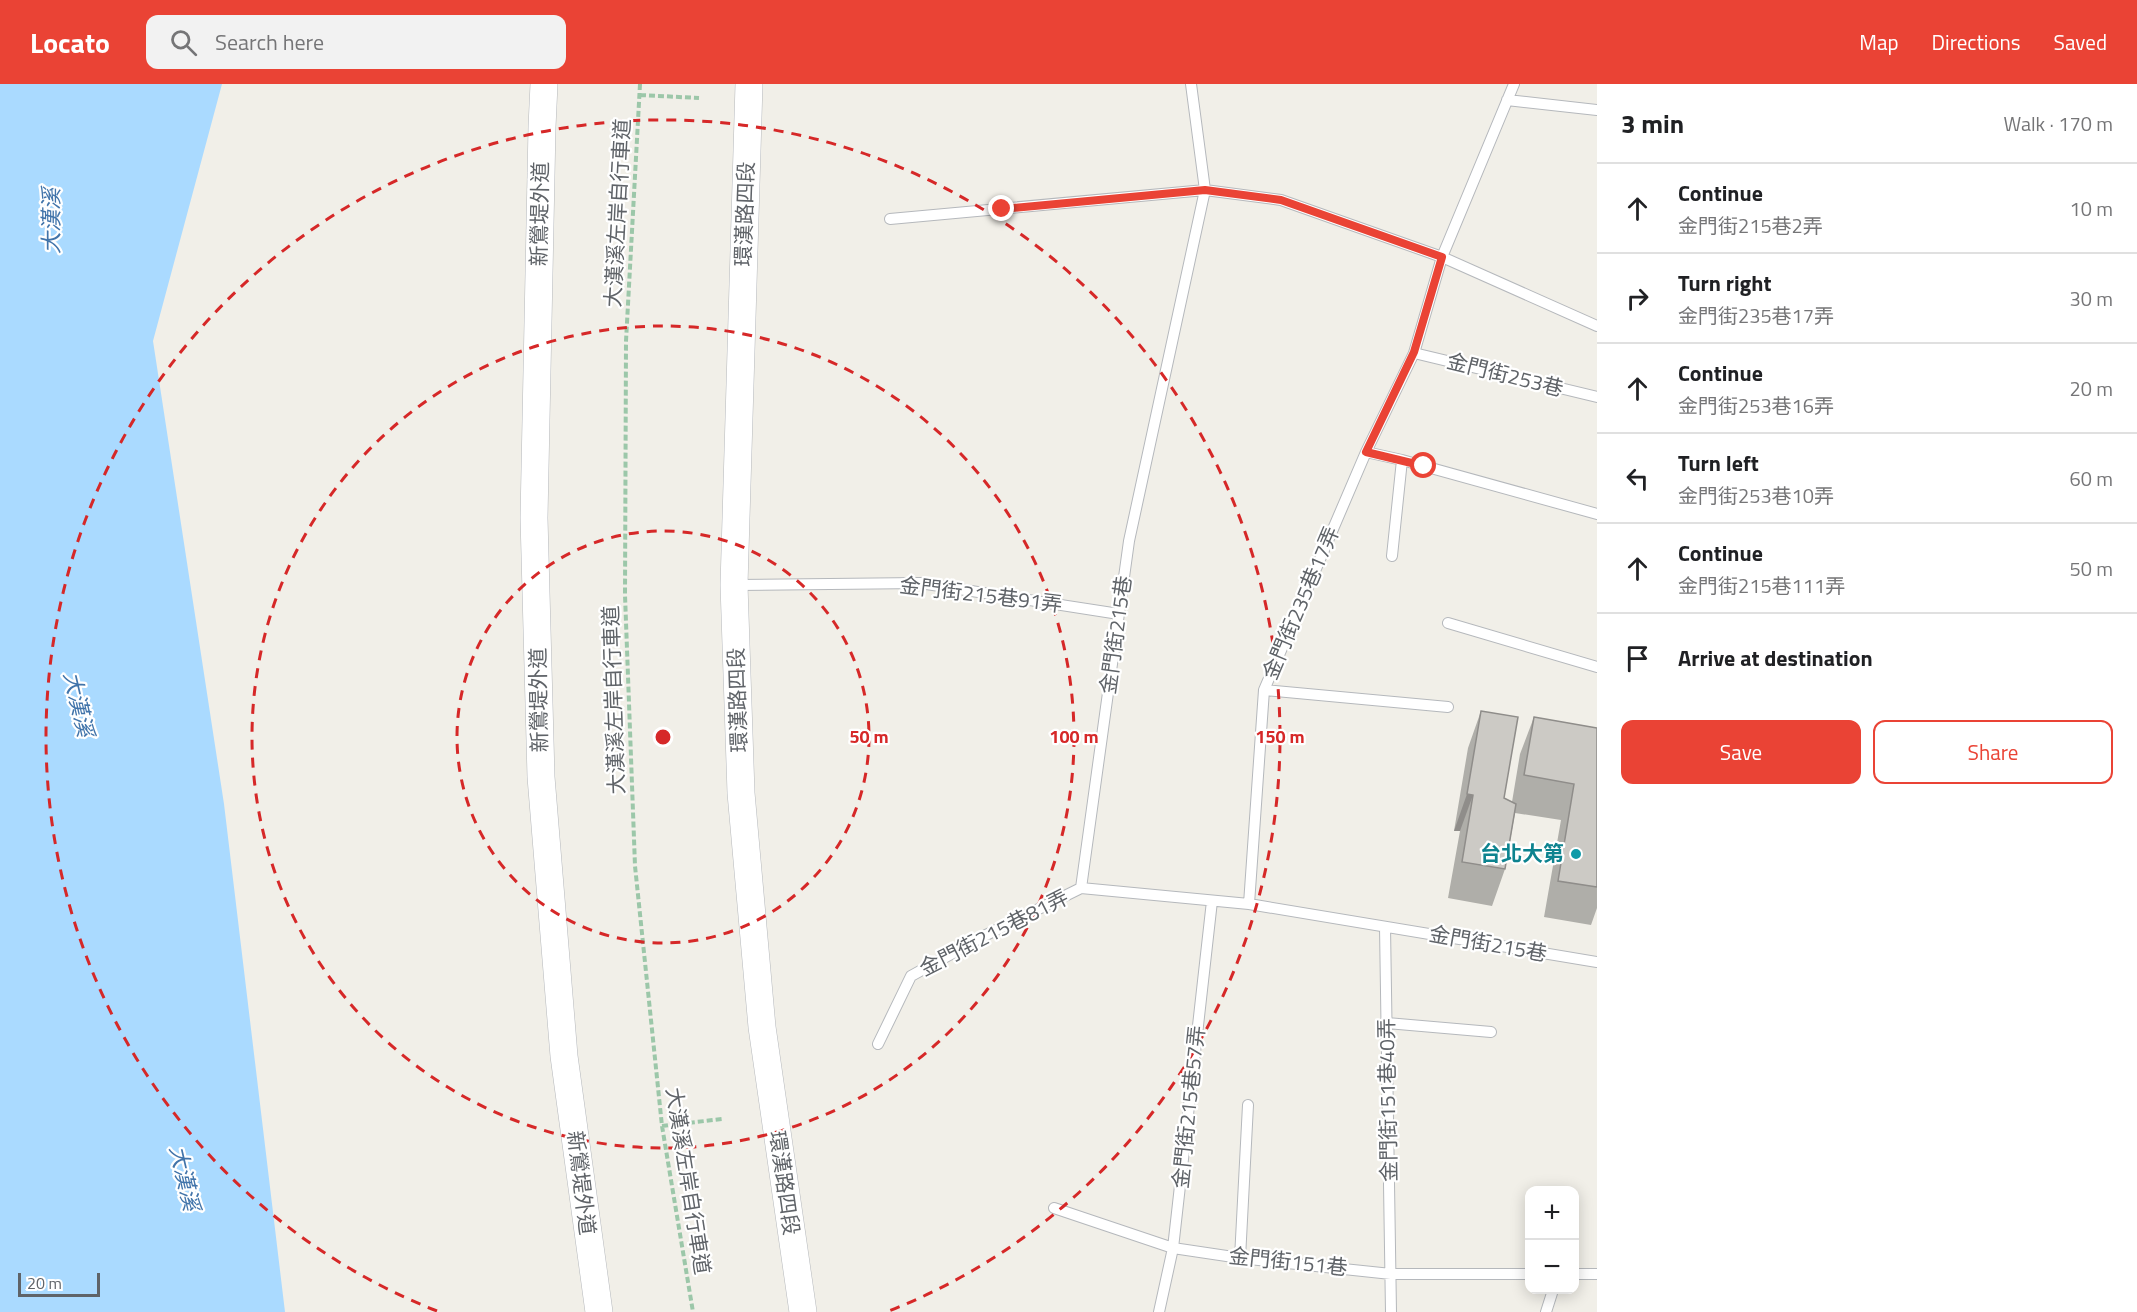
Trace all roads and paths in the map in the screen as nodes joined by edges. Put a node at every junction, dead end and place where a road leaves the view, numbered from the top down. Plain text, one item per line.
1 (544, 84) edge
2 (640, 84) edge
3 (749, 84) edge
4 (1191, 84) edge
5 (1514, 84) edge
6 (640, 94) junction
7 (699, 98) dead end
8 (1507, 100) junction
9 (1597, 110) edge
10 (1205, 190) junction
11 (890, 219) dead end
12 (1442, 257) junction
13 (1597, 326) edge
14 (1414, 352) junction
15 (1597, 397) edge
16 (1366, 452) junction
17 (1402, 460) junction
18 (1597, 514) edge
19 (1392, 556) dead end
20 (734, 585) junction
21 (1119, 614) junction
22 (1448, 623) dead end
23 (1597, 667) edge
24 (1264, 690) junction
25 (1448, 707) dead end
26 (1081, 888) junction
27 (1212, 901) junction
28 (1249, 904) junction
29 (1385, 927) junction
30 (1597, 962) edge
31 (1387, 1023) junction
32 (1491, 1032) dead end
33 (878, 1044) dead end
34 (1248, 1106) dead end
35 (722, 1119) dead end
36 (662, 1126) junction
37 (1054, 1208) dead end
38 (1173, 1248) junction
39 (1240, 1258) junction
40 (1391, 1274) junction
41 (1525, 1274) edge
42 (1579, 1274) edge
43 (1597, 1274) edge
44 (1552, 1294) edge
45 (599, 1312) edge
46 (693, 1312) edge
47 (803, 1312) edge
48 (1160, 1312) edge
49 (1391, 1312) edge
50 (1546, 1312) edge

1 - 45 street, 新鶯堤外道
2 - 6 path, 大漢溪左岸自行車道
3 - 20 street, 環漢路四段
4 - 10 lane, 金門街215巷
5 - 8 lane, 金門街235巷17弄
6 - 7 path
6 - 36 path, 大漢溪左岸自行車道
8 - 9 lane
8 - 12 lane, 金門街235巷17弄
10 - 11 lane
10 - 12 lane
10 - 21 lane, 金門街215巷
12 - 13 lane
12 - 14 lane, 金門街235巷17弄
14 - 15 lane, 金門街253巷
14 - 16 lane, 金門街235巷17弄
16 - 17 lane
16 - 24 lane, 金門街235巷17弄
17 - 18 lane
17 - 19 lane
20 - 21 lane, 金門街215巷91弄
20 - 47 street, 環漢路四段
21 - 26 lane, 金門街215巷
22 - 23 lane
24 - 25 lane
24 - 28 lane, 金門街235巷17弄
26 - 27 lane, 金門街215巷
26 - 33 lane, 金門街215巷81弄
27 - 28 lane, 金門街215巷
27 - 38 lane, 金門街215巷57弄
28 - 29 lane, 金門街215巷
29 - 30 lane, 金門街215巷
29 - 31 lane, 金門街151巷40弄
31 - 32 lane
31 - 40 lane, 金門街151巷40弄
34 - 39 lane
35 - 36 path
36 - 46 path, 大漢溪左岸自行車道
37 - 38 lane, 金門街151巷
38 - 39 lane, 金門街151巷
38 - 48 lane, 金門街215巷57弄
39 - 40 lane, 金門街151巷
40 - 41 lane, 金門街151巷
40 - 49 lane, 金門街151巷40弄
42 - 43 lane
44 - 50 lane

